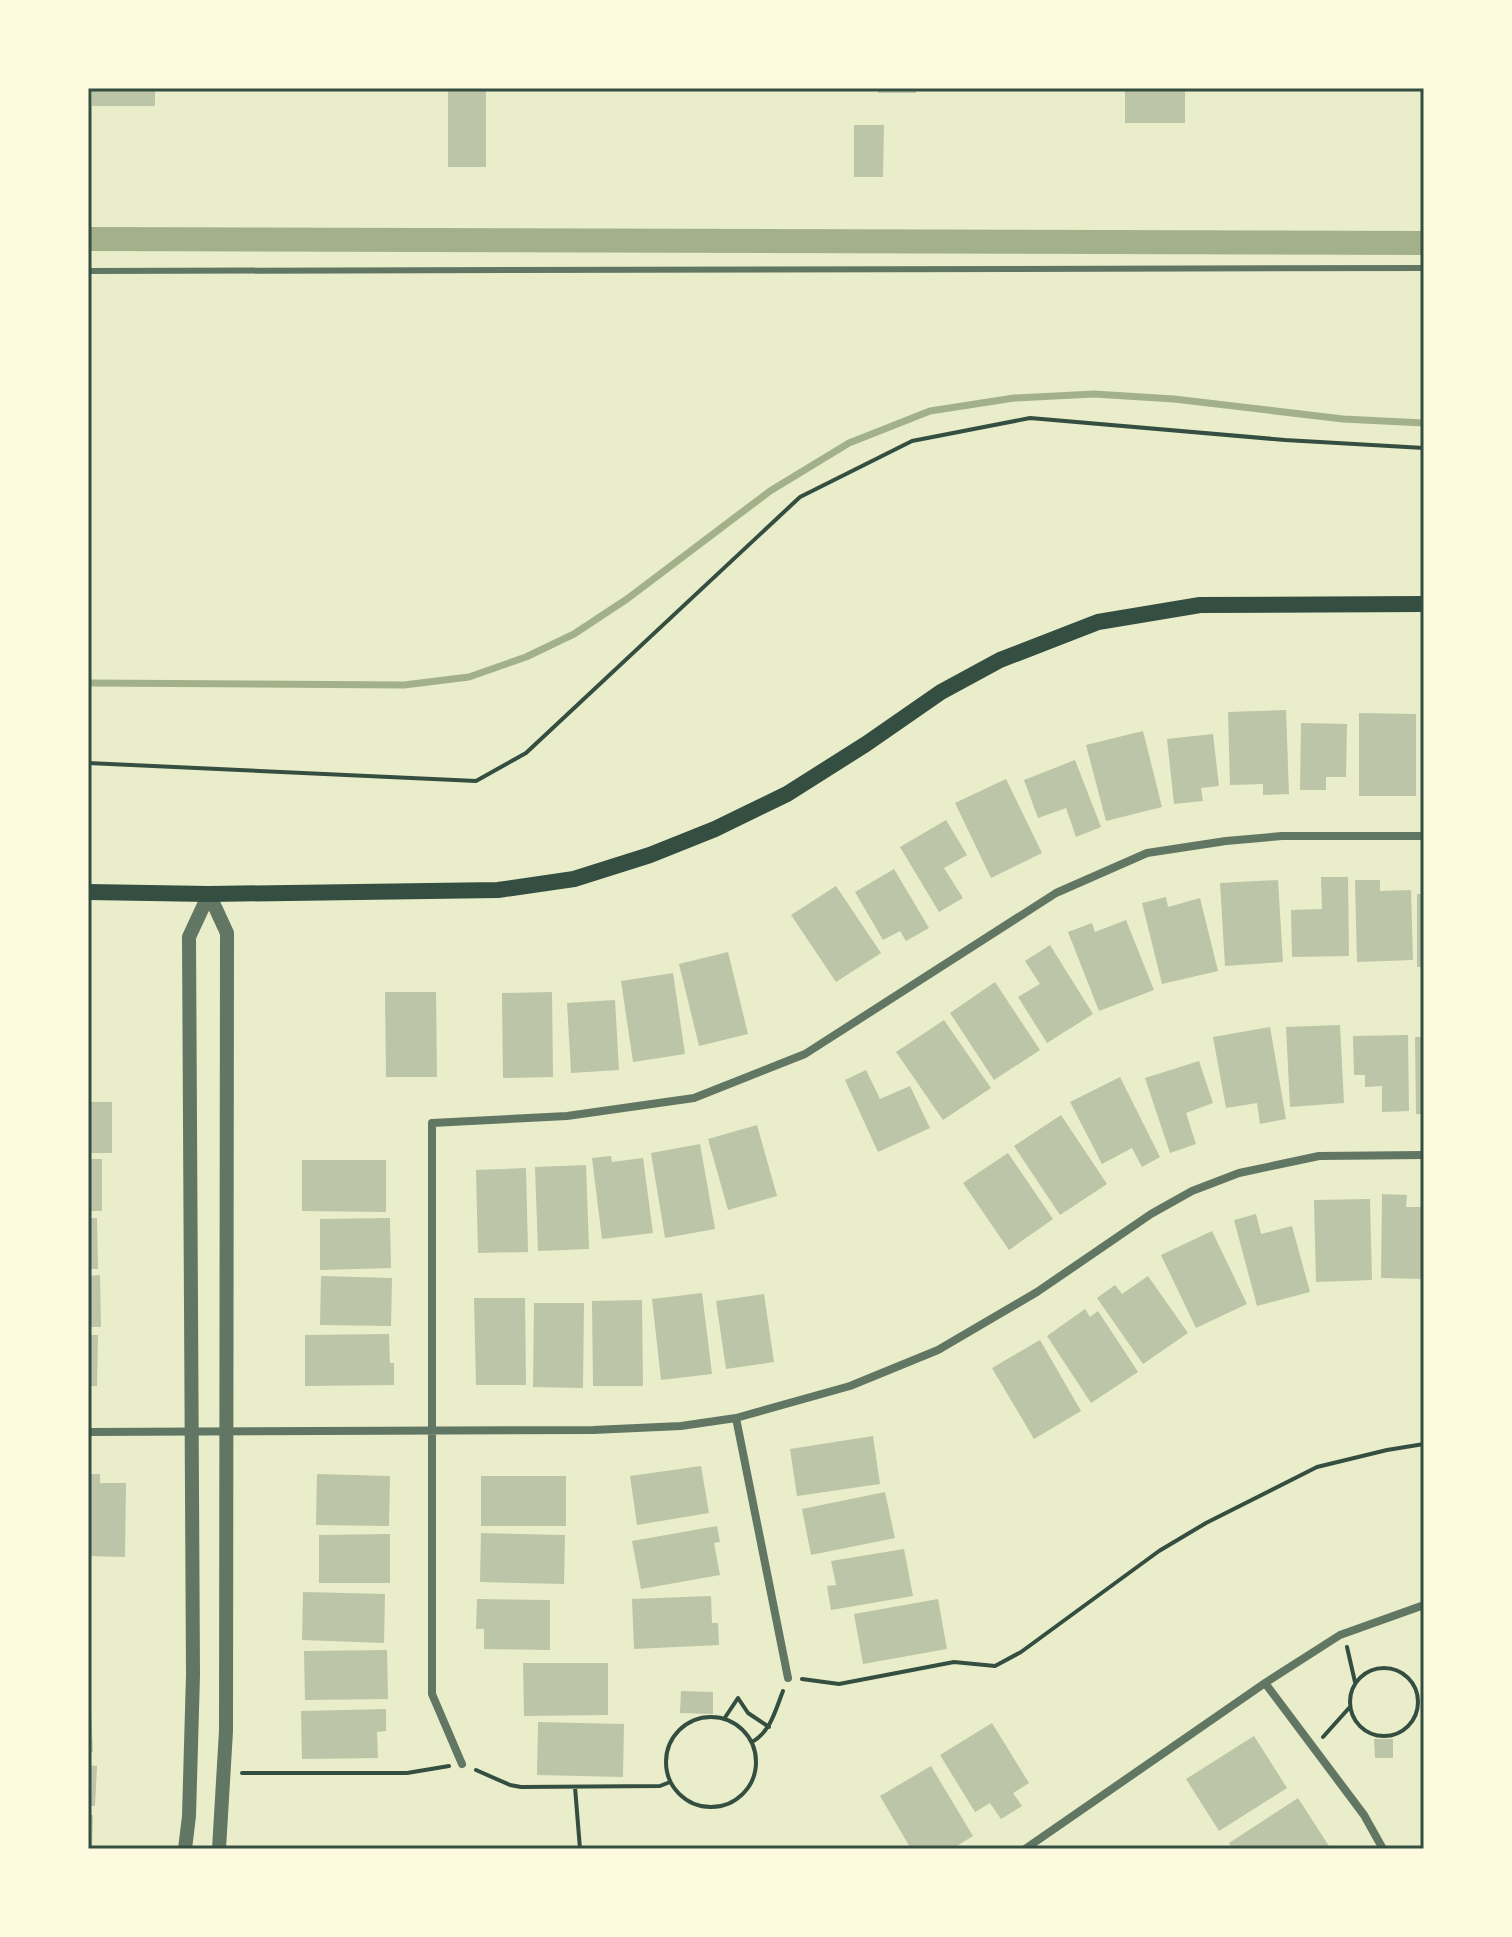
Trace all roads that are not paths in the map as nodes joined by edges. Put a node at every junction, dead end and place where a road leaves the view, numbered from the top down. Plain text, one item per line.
1 (1424, 268) edge
2 (88, 271) edge
3 (1424, 604) edge
4 (1424, 836) edge
5 (88, 892) edge
6 (209, 894) junction
7 (1424, 1155) edge
8 (736, 1418) junction
9 (434, 1431) junction
10 (88, 1432) edge
11 (193, 1432) junction
12 (228, 1433) junction
13 (1424, 1605) edge
14 (788, 1678) road end
15 (1265, 1683) junction
16 (462, 1764) road end
17 (185, 1849) edge
18 (219, 1849) edge
19 (1025, 1849) edge
20 (1383, 1849) edge

1 - 2 lane
3 - 6 main road
4 - 9 street
5 - 6 main road
6 - 11 street
6 - 12 street
7 - 8 street
8 - 9 street
8 - 14 street
9 - 12 street
9 - 16 street
10 - 11 street
11 - 12 street
11 - 17 street
12 - 18 street
13 - 15 street
15 - 19 street
15 - 20 street

